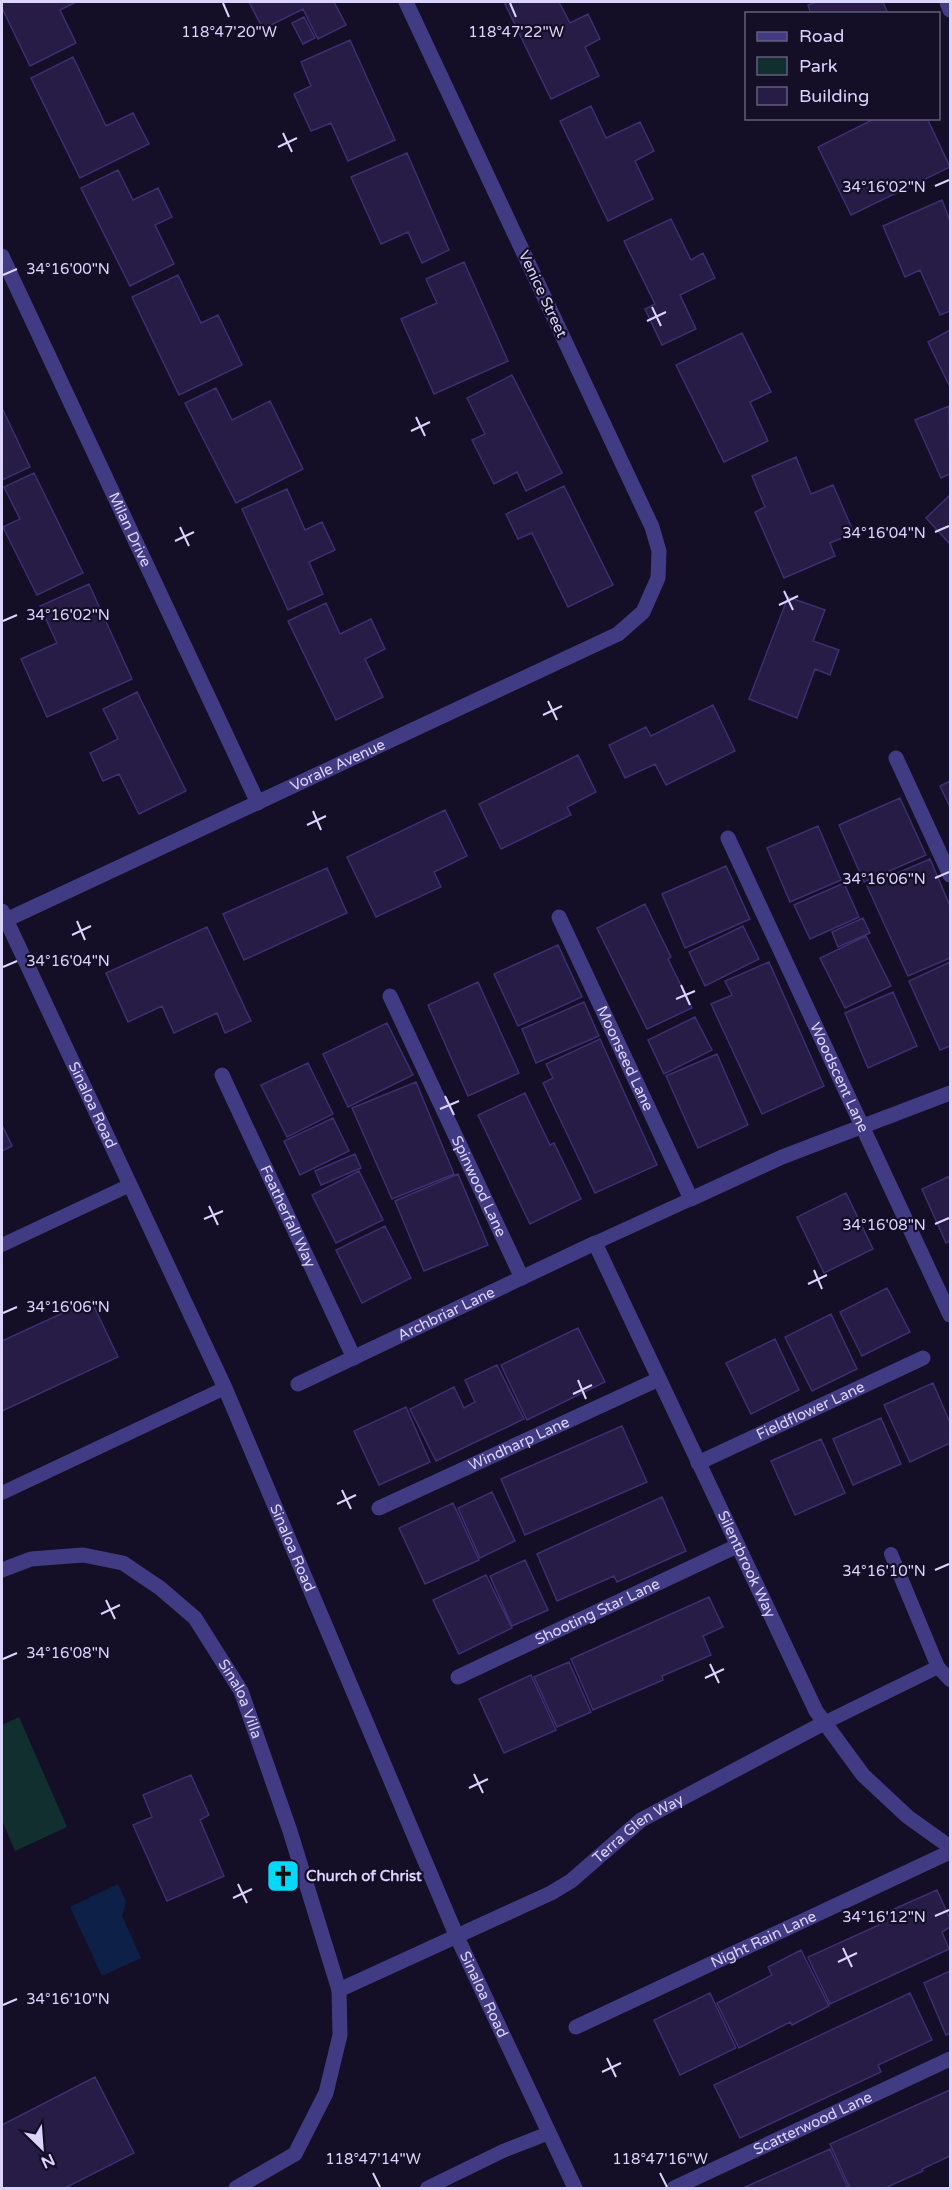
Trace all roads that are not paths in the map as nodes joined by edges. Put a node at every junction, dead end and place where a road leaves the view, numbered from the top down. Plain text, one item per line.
1 (406, 2) edge
2 (947, 2) edge
3 (951, 10) edge
4 (2, 256) edge
5 (653, 590) joint
6 (896, 758) dead end
7 (258, 802) junction
8 (728, 838) dead end
9 (951, 875) edge
10 (4, 915) edge
11 (559, 917) dead end
12 (390, 996) dead end
13 (222, 1075) dead end
14 (951, 1093) edge
15 (862, 1127) junction
16 (130, 1185) junction
17 (691, 1199) junction
18 (595, 1243) junction
19 (2, 1245) edge
20 (522, 1278) junction
21 (951, 1315) edge
22 (354, 1358) junction
23 (923, 1358) dead end
24 (658, 1378) junction
25 (298, 1384) dead end
26 (225, 1388) junction
27 (698, 1463) junction
28 (2, 1493) edge
29 (379, 1508) dead end
30 (737, 1546) junction
31 (891, 1554) dead end
32 (2, 1570) edge
33 (938, 1667) junction
34 (458, 1677) dead end
35 (951, 1680) edge
36 (824, 1723) junction
37 (951, 1846) edge
38 (951, 1852) edge
39 (457, 1937) junction
40 (339, 1990) junction
41 (576, 2027) dead end
42 (951, 2060) edge
43 (549, 2133) junction
44 (236, 2188) edge
45 (427, 2188) edge
46 (574, 2188) edge
47 (674, 2188) edge

1 - 5 street, Venice Street
2 - 3 street
4 - 7 street, Milan Drive
5 - 7 street, Vorale Avenue
6 - 9 street
7 - 10 street, Vorale Avenue
8 - 15 street, Woodscent Lane
10 - 16 street, Sinaloa Road
11 - 17 street, Moonseed Lane
12 - 20 street, Spinwood Lane
13 - 22 street, Featherfall Way
14 - 15 street
15 - 17 street
15 - 21 street, Woodscent Lane
16 - 19 lane
16 - 26 street, Sinaloa Road
17 - 18 lane
18 - 20 street, Archbriar Lane
18 - 24 street, Silentbrook Way
20 - 22 street, Archbriar Lane
22 - 25 street, Archbriar Lane
23 - 27 street, Fieldflower Lane
24 - 27 street, Silentbrook Way
24 - 29 street, Windharp Lane
26 - 28 lane
26 - 39 street, Sinaloa Road
27 - 30 street, Silentbrook Way
30 - 34 street, Shooting Star Lane
30 - 36 street, Silentbrook Way
31 - 33 lane
32 - 40 street, Sinaloa Villa
33 - 35 lane
33 - 36 lane
36 - 37 street, Silentbrook Way
36 - 39 street, Terra Glen Way
38 - 41 street, Night Rain Lane
39 - 40 street, Terra Glen Way
39 - 43 street, Sinaloa Road
40 - 44 street, Sinaloa Villa
42 - 47 street, Scatterwood Lane
43 - 45 lane
43 - 46 street, Sinaloa Road

